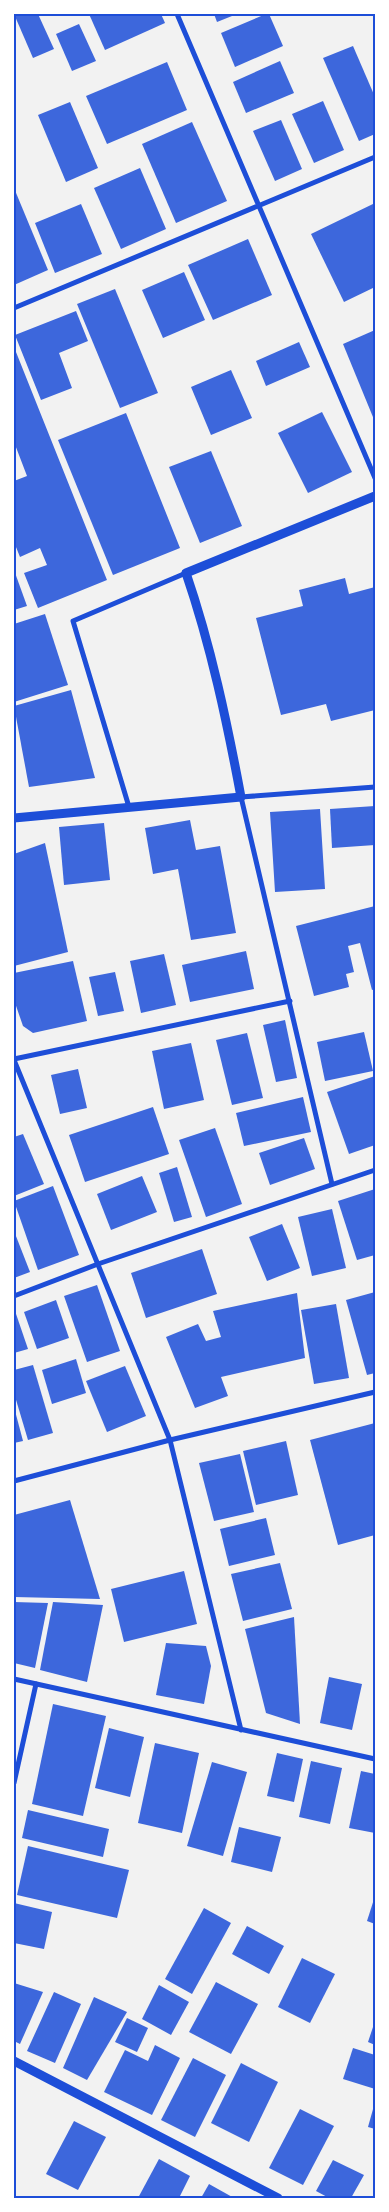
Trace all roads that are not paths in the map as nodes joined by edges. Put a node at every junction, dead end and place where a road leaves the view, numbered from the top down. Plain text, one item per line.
1 (177, 14) edge
2 (375, 157) edge
3 (260, 205) junction
4 (14, 308) edge
5 (375, 478) edge
6 (375, 496) edge
7 (186, 574) junction
8 (375, 787) edge
9 (241, 798) junction
10 (129, 807) junction
11 (14, 818) edge
12 (290, 1000) junction
13 (14, 1059) edge
14 (375, 1170) edge
15 (332, 1184) junction
16 (98, 1264) junction
17 (14, 1296) edge
18 (375, 1392) edge
19 (170, 1440) junction
20 (14, 1481) edge
21 (14, 1679) edge
22 (36, 1684) junction
23 (241, 1730) junction
24 (375, 1759) edge
25 (14, 1783) edge
26 (14, 2061) edge
27 (278, 2198) edge

1 - 3 street
2 - 3 street
3 - 4 street
3 - 5 street
6 - 7 street
7 - 9 street
7 - 10 street
8 - 9 street
9 - 10 street
9 - 12 street
10 - 11 street
12 - 13 street
12 - 15 street
13 - 16 street
14 - 15 street
15 - 16 street
16 - 17 street
16 - 19 street
18 - 19 street
19 - 20 street
19 - 23 street
21 - 22 street
22 - 23 street
22 - 25 street
23 - 24 street
26 - 27 street

